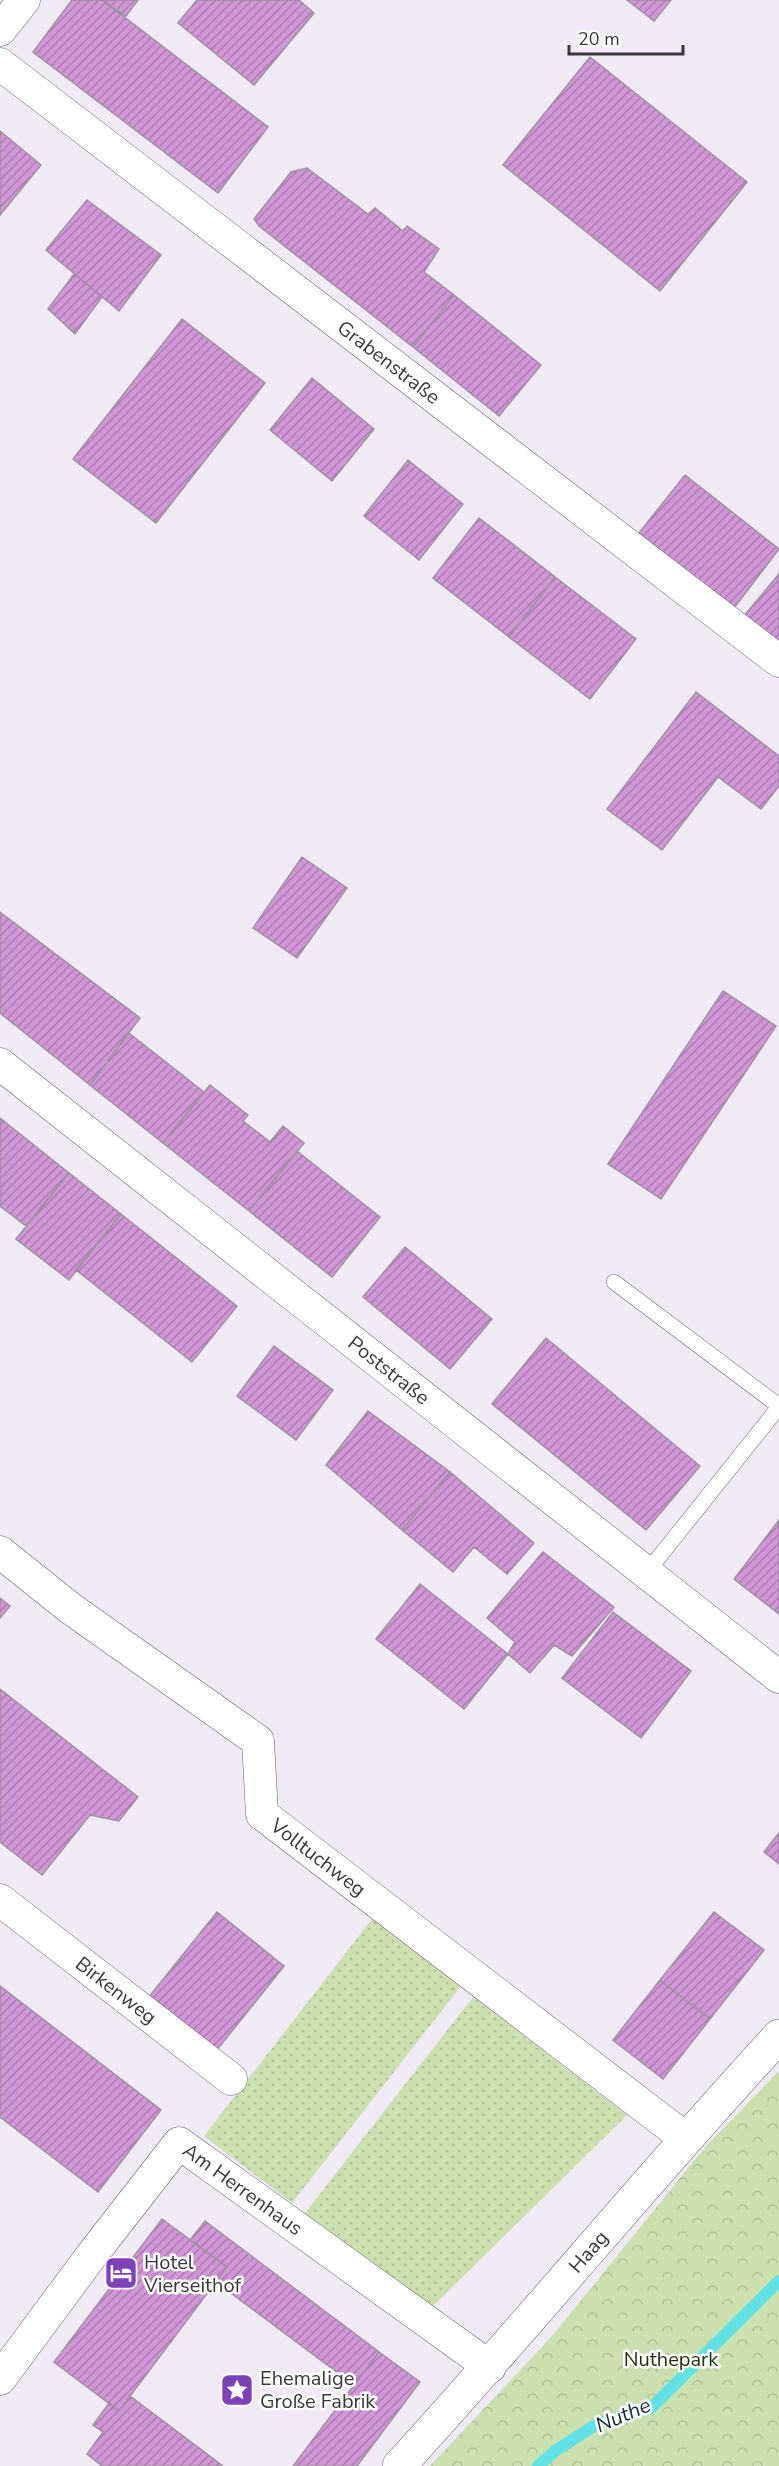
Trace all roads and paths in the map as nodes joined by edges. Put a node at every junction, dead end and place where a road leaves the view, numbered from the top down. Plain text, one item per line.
1 (24, 0) edge
2 (0, 30) edge
3 (0, 64) edge
4 (779, 661) edge
5 (0, 1064) edge
6 (614, 1282) dead end
7 (779, 1406) edge
8 (0, 1552) edge
9 (647, 1572) junction
10 (779, 1677) edge
11 (0, 1900) edge
12 (779, 2036) edge
13 (231, 2079) dead end
14 (685, 2138) junction
15 (490, 2367) junction
16 (0, 2379) edge
17 (399, 2466) edge

1 - 2 street
3 - 4 street, Grabenstraße
5 - 9 street, Poststraße
6 - 7 lane
7 - 9 lane
8 - 14 street, Volltuchweg
9 - 10 street, Poststraße
11 - 13 street, Birkenweg
12 - 14 main road, Haag
14 - 15 main road, Haag
15 - 16 street, Am Herrenhaus
15 - 17 main road, Haag

